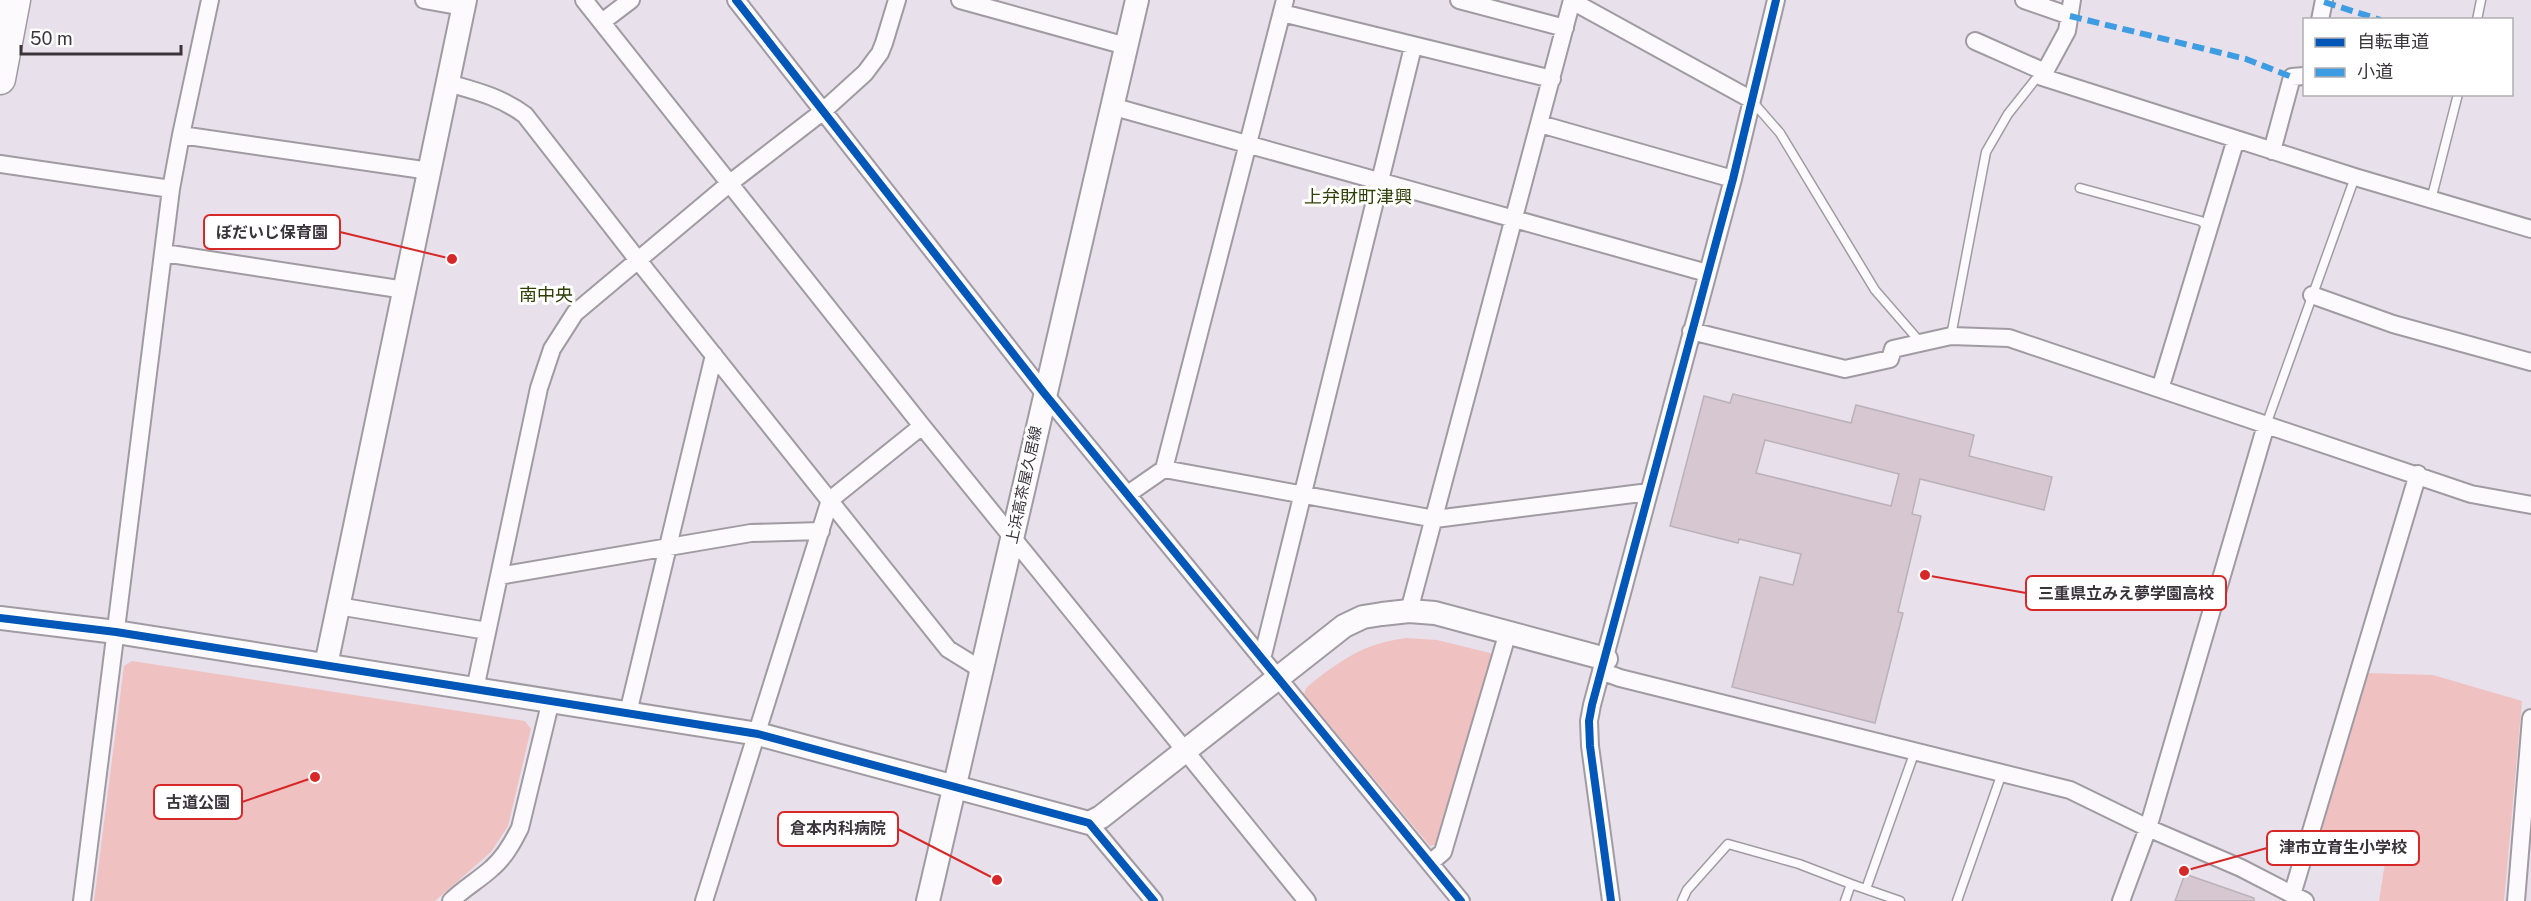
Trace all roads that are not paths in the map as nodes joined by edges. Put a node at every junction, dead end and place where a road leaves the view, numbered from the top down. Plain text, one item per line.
1 (15, 0) edge
2 (210, 0) edge
3 (424, 0) edge
4 (584, 0) edge
5 (631, 0) edge
6 (736, 0) edge
7 (897, 0) edge
8 (960, 0) edge
9 (1137, 0) edge
10 (1459, 0) edge
11 (1776, 0) edge
12 (2024, 0) edge
13 (2324, 0) edge
14 (2481, 0) edge
15 (1572, 1) edge
16 (464, 3) edge
17 (1283, 6) edge
18 (2071, 8) edge
19 (2320, 18) edge
20 (2476, 18) edge
21 (602, 22) junction
22 (1565, 28) junction
23 (1975, 40) dead end
24 (1126, 45) junction
25 (1413, 46) junction
26 (2043, 75) junction
27 (2303, 76) edge
28 (0, 79) edge
29 (1552, 79) junction
30 (448, 83) junction
31 (2457, 96) edge
32 (1752, 100) junction
33 (1111, 106) junction
34 (822, 112) junction
35 (1540, 124) junction
36 (181, 135) junction
37 (2236, 139) junction
38 (1248, 144) junction
39 (2272, 151) junction
40 (0, 164) edge
41 (430, 171) junction
42 (2355, 177) junction
43 (1733, 179) junction
44 (1381, 181) junction
45 (730, 183) junction
46 (2080, 188) dead end
47 (171, 189) junction
48 (2431, 200) junction
49 (1516, 219) junction
50 (2208, 228) junction
51 (2531, 229) edge
52 (164, 253) junction
53 (637, 259) junction
54 (1707, 273) junction
55 (405, 290) junction
56 (2312, 296) junction
57 (1691, 331) junction
58 (1951, 336) junction
59 (1921, 343) junction
60 (714, 355) junction
61 (2531, 362) edge
62 (2160, 389) junction
63 (1044, 393) junction
64 (2265, 425) junction
65 (922, 426) junction
66 (1164, 469) junction
67 (2418, 474) junction
68 (1649, 492) junction
69 (1128, 494) junction
70 (1304, 496) junction
71 (830, 500) junction
72 (2531, 505) edge
73 (1435, 519) junction
74 (821, 531) junction
75 (1013, 537) junction
76 (668, 547) junction
77 (499, 576) junction
78 (338, 606) junction
79 (1409, 611) junction
80 (0, 618) edge
81 (487, 631) junction
82 (116, 632) junction
83 (1508, 632) junction
84 (1262, 659) junction
85 (326, 665) junction
86 (1604, 665) junction
87 (982, 670) junction
88 (1278, 679) junction
89 (475, 689) junction
90 (551, 700) junction
91 (628, 713) junction
92 (2531, 718) edge
93 (758, 734) junction
94 (1186, 752) junction
95 (1915, 752) junction
96 (2002, 773) junction
97 (954, 788) junction
98 (1089, 823) junction
99 (2148, 828) junction
100 (1430, 863) junction
101 (1851, 884) junction
102 (1866, 889) junction
103 (2521, 893) edge
104 (2299, 898) edge
105 (82, 901) edge
106 (451, 901) edge
107 (704, 901) edge
108 (928, 901) edge
109 (1154, 901) edge
110 (1307, 901) edge
111 (1461, 901) edge
112 (1611, 901) edge
113 (1682, 901) edge
114 (1845, 901) edge
115 (1900, 901) edge
116 (1957, 901) edge
117 (2121, 901) edge

1 - 28 highway
2 - 36 street
3 - 16 street
4 - 21 street
5 - 21 street
6 - 34 street
7 - 34 street
8 - 24 street
9 - 24 street, 上浜高茶屋久居線
10 - 22 street
11 - 32 street
12 - 18 street
13 - 19 street
14 - 20 lane
15 - 22 street
15 - 32 street
16 - 30 street
17 - 25 street
17 - 38 street
18 - 26 street
21 - 45 street
22 - 29 street
23 - 26 street
24 - 33 street, 上浜高茶屋久居線
25 - 29 street
25 - 44 street
26 - 37 street
26 - 58 lane
27 - 39 street
29 - 35 street
30 - 41 street
30 - 53 street
31 - 48 lane
32 - 43 street
32 - 59 lane
33 - 38 street
33 - 63 street, 上浜高茶屋久居線
34 - 45 street
34 - 63 street
35 - 43 street
35 - 49 street
36 - 41 street
36 - 47 street
37 - 39 street
37 - 50 street
38 - 44 street
38 - 66 street
39 - 42 street
40 - 47 street
41 - 55 street
42 - 48 street
42 - 56 lane
43 - 54 street
44 - 49 street
44 - 70 street
45 - 53 street
45 - 65 street
46 - 50 lane
47 - 52 street
48 - 51 street
49 - 54 street
49 - 73 street
50 - 62 street
52 - 55 street
52 - 82 street
53 - 60 street
53 - 77 street
54 - 57 street
55 - 78 street
56 - 61 street
56 - 64 lane
57 - 59 street
57 - 68 street
58 - 59 street
58 - 62 street
60 - 71 street
60 - 76 street
62 - 64 street
63 - 69 street
63 - 75 street, 上浜高茶屋久居線
64 - 67 street
64 - 99 street
65 - 71 street
65 - 75 street
66 - 69 street
66 - 70 street
67 - 72 street
67 - 104 street
68 - 73 street
68 - 86 street
69 - 84 street
70 - 73 street
70 - 84 street
71 - 74 street
71 - 87 street
73 - 79 street
74 - 76 street
74 - 93 street
75 - 87 street, 上浜高茶屋久居線
75 - 94 street
76 - 77 street
76 - 91 street
77 - 81 street
78 - 81 street
78 - 85 street
79 - 83 street
79 - 88 street
80 - 82 street
81 - 89 street
82 - 85 street
82 - 105 street
83 - 86 street
83 - 100 street
84 - 88 street
85 - 89 street
86 - 95 street
86 - 112 street
87 - 97 street, 上浜高茶屋久居線
88 - 94 street
88 - 100 street
89 - 90 street
90 - 91 street
90 - 106 street
91 - 93 street
92 - 103 street
93 - 97 street
93 - 107 street
94 - 98 street
94 - 110 street
95 - 96 street
95 - 102 lane
96 - 99 street
96 - 116 lane
97 - 98 street
97 - 108 street, 上浜高茶屋久居線
98 - 109 street
99 - 104 street
99 - 117 street
100 - 111 street
101 - 102 lane
101 - 113 lane
101 - 114 lane
102 - 115 lane

